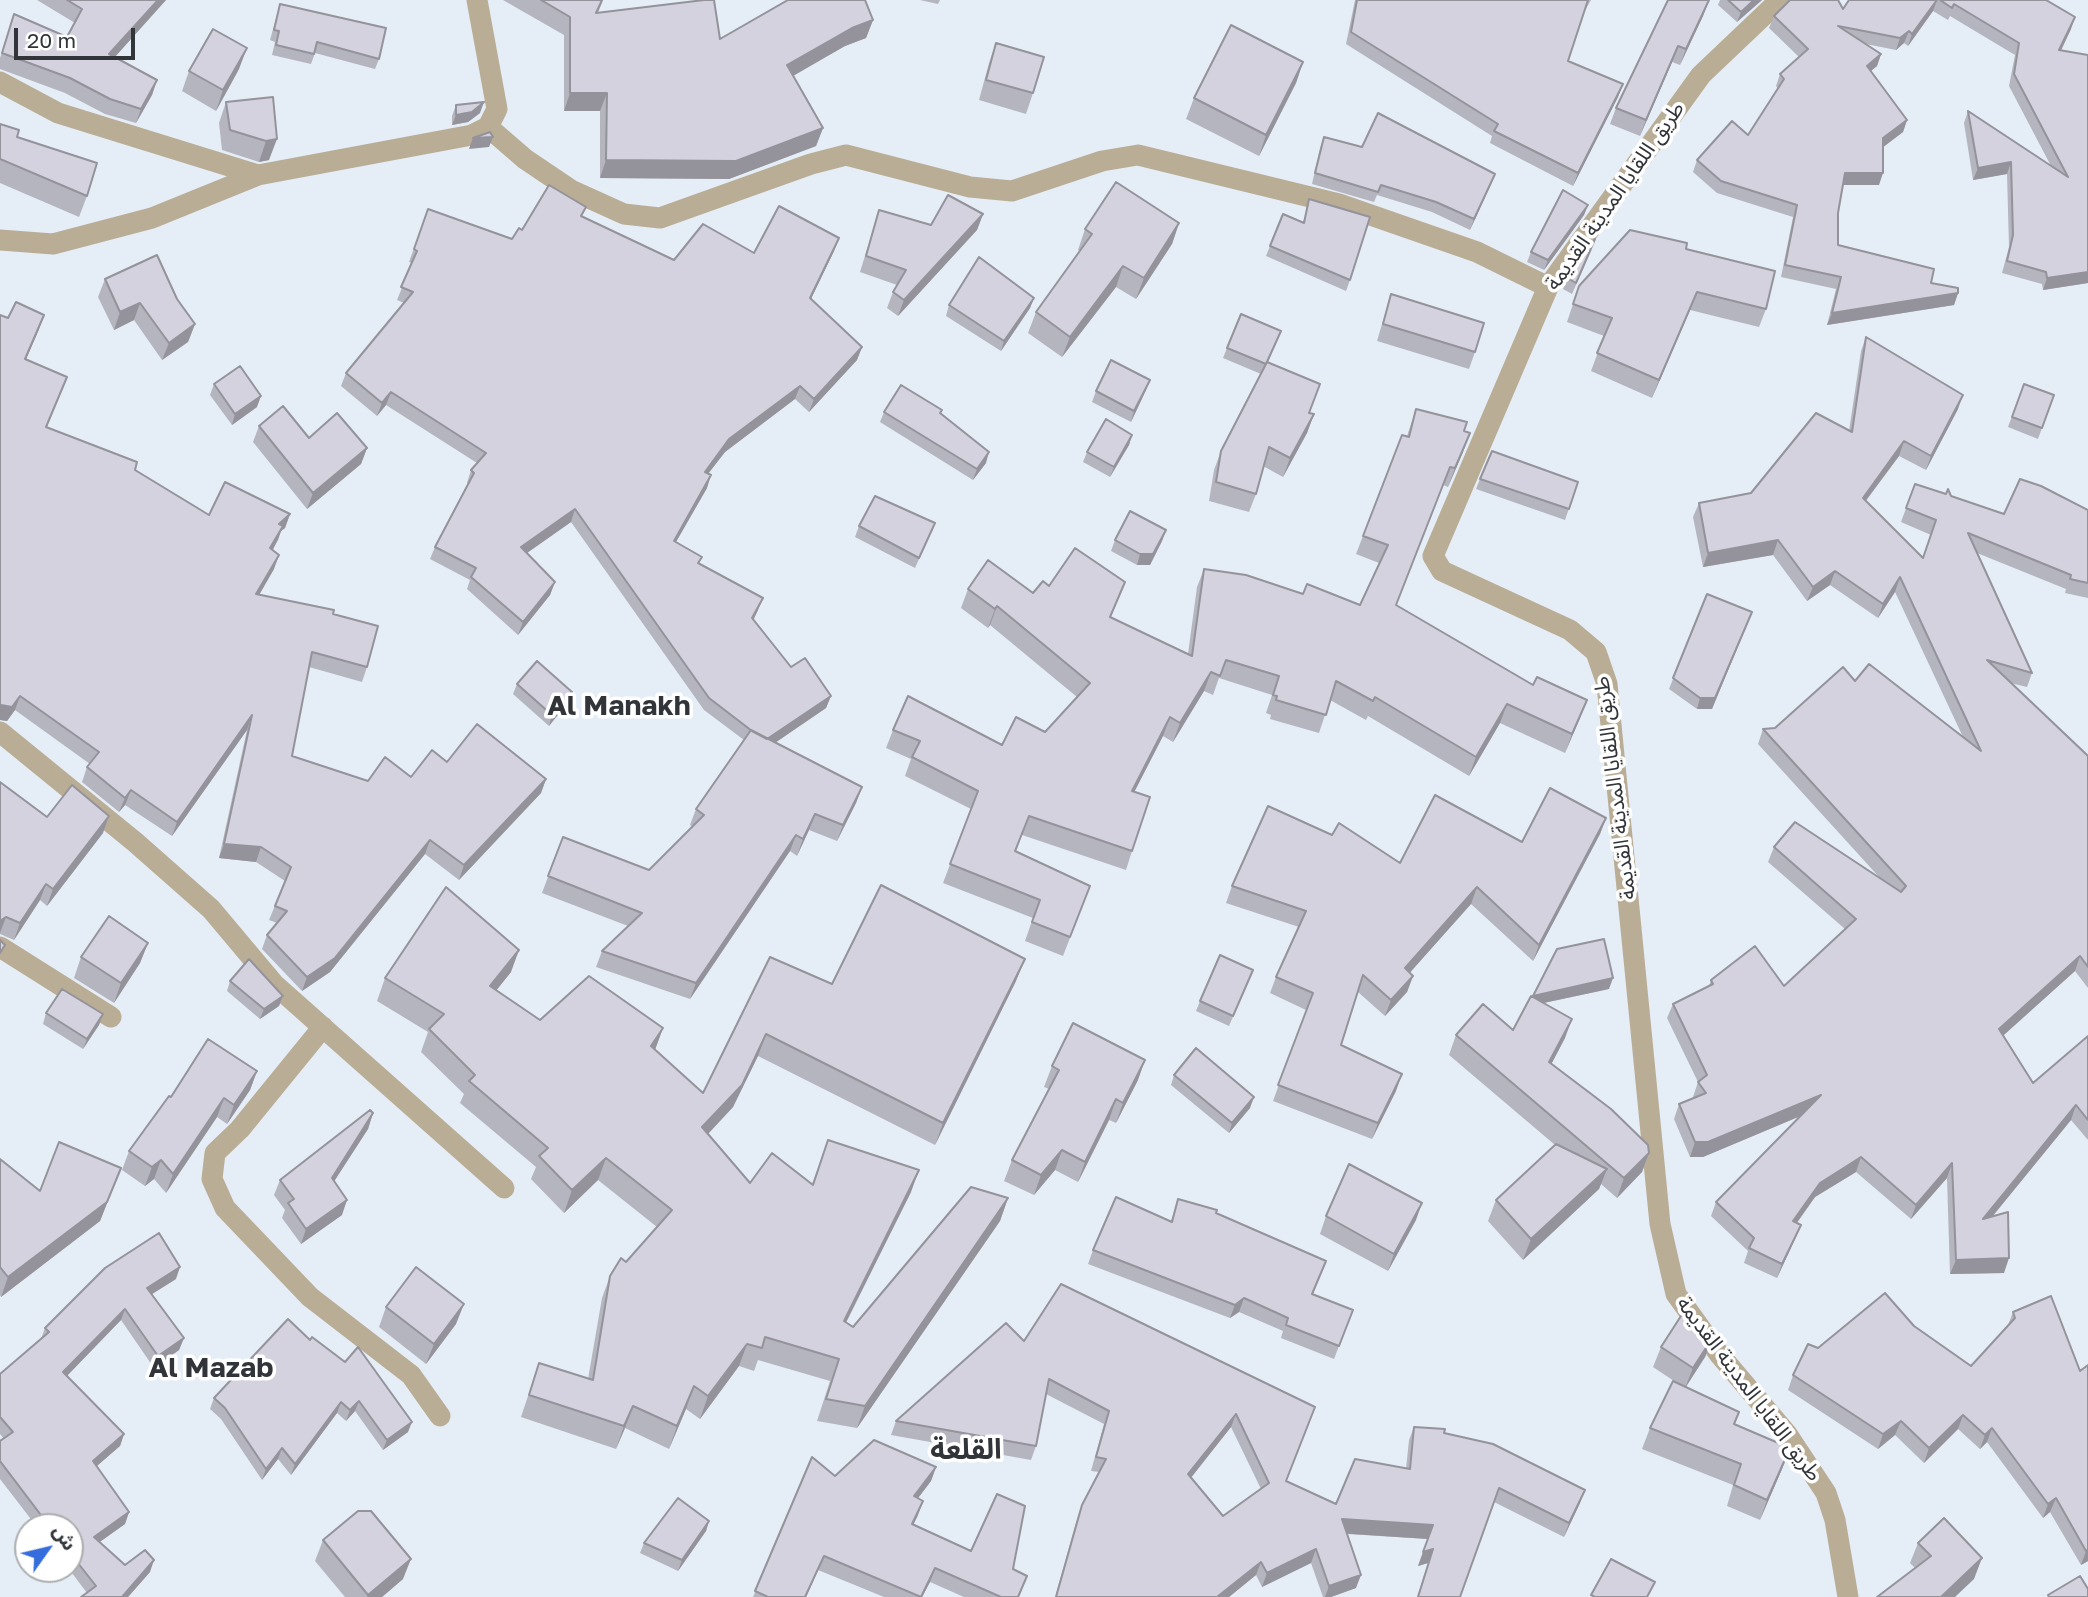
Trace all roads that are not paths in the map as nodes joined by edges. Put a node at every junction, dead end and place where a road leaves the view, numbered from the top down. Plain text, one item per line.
1 (477, 0) edge
2 (1780, 0) edge
3 (0, 82) edge
4 (488, 127) junction
5 (258, 175) junction
6 (0, 240) edge
7 (1548, 287) junction
8 (0, 732) edge
9 (0, 947) edge
10 (111, 1017) dead end
11 (323, 1027) junction
12 (504, 1188) dead end
13 (440, 1416) dead end
14 (1848, 1597) edge

1 - 4 street
2 - 7 street, طريق اللقايا المدينة القديمة
3 - 5 street
4 - 5 street
4 - 7 street
5 - 6 street
7 - 14 street, طريق اللقايا المدينة القديمة
8 - 11 street
9 - 10 street
11 - 12 street
11 - 13 street

